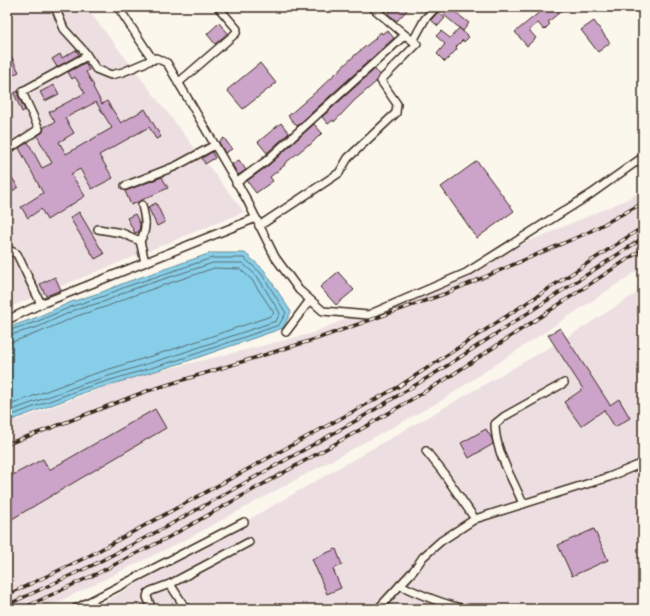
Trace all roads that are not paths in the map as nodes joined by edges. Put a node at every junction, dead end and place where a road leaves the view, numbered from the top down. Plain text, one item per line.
1 (55, 7) edge
2 (118, 7) edge
3 (218, 7) edge
4 (372, 7) edge
5 (436, 7) edge
6 (406, 35) junction
7 (413, 41) junction
8 (87, 56) junction
9 (153, 60) junction
10 (178, 83) junction
11 (215, 145) junction
12 (7, 150) edge
13 (643, 157) edge
14 (236, 183) junction
15 (125, 186) dead end
16 (142, 205) dead end
17 (256, 218) junction
18 (259, 226) junction
19 (98, 229) dead end
20 (140, 241) junction
21 (7, 249) edge
22 (145, 262) junction
23 (310, 300) junction
24 (41, 304) junction
25 (7, 320) edge
26 (286, 332) dead end
27 (564, 384) dead end
28 (426, 452) dead end
29 (642, 466) edge
30 (523, 504) junction
31 (475, 519) junction
32 (244, 522) dead end
33 (249, 542) dead end
34 (170, 584) junction
35 (400, 585) junction
36 (75, 609) edge
37 (152, 609) edge
38 (186, 609) edge
39 (378, 609) edge
40 (465, 609) edge

1 - 8 street
2 - 9 street
3 - 10 street
4 - 6 street
5 - 7 street
6 - 7 street
6 - 14 street
7 - 18 street
8 - 9 street
8 - 12 street
9 - 10 street
10 - 11 street
11 - 14 street
11 - 15 street
13 - 23 street
14 - 17 street
16 - 20 street
17 - 18 street
17 - 22 street
18 - 23 street
19 - 20 street
20 - 22 street
21 - 24 street
22 - 24 street
23 - 26 street
24 - 25 street
27 - 30 street
28 - 31 street
29 - 30 street
30 - 31 street
31 - 35 street
32 - 36 street
33 - 34 street
34 - 37 street
34 - 38 street
35 - 39 street
35 - 40 street

